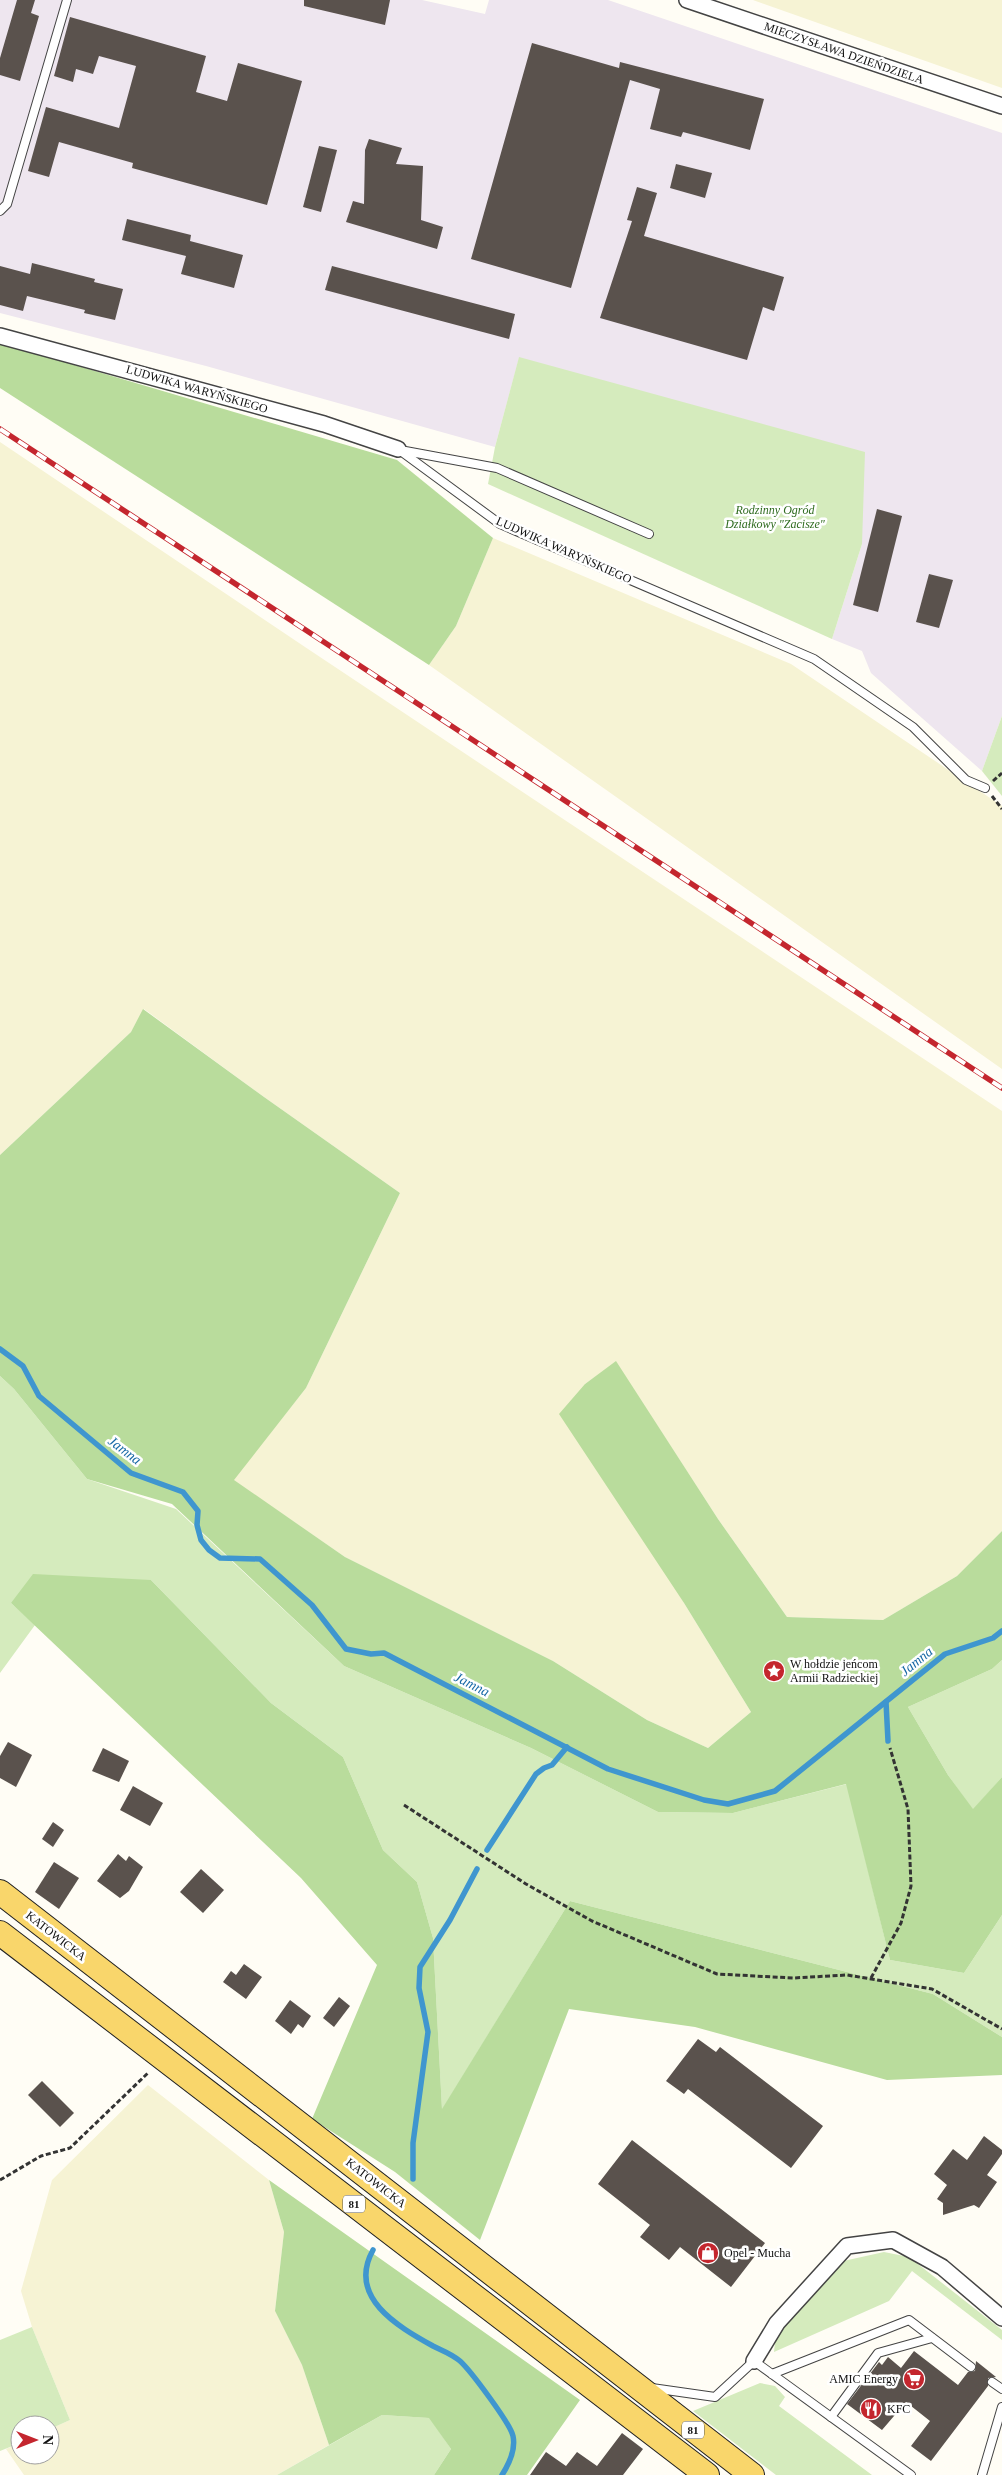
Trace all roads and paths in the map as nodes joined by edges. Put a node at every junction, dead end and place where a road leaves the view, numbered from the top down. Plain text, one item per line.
1 (67, 0) edge
2 (687, 0) edge
3 (1002, 106) edge
4 (0, 211) edge
5 (0, 336) edge
6 (398, 449) junction
7 (649, 534) dead end
8 (985, 788) dead end
9 (890, 1748) dead end
10 (404, 1805) dead end
11 (0, 1892) edge
12 (0, 1933) edge
13 (871, 1979) junction
14 (1002, 2029) edge
15 (161, 2057) junction
16 (0, 2180) edge
17 (1002, 2318) edge
18 (932, 2338) junction
19 (754, 2361) junction
20 (971, 2367) dead end
21 (772, 2374) junction
22 (992, 2382) dead end
23 (635, 2385) junction
24 (1002, 2389) edge
25 (1002, 2407) edge
26 (831, 2417) junction
27 (707, 2475) edge
28 (752, 2475) edge
29 (911, 2475) edge
30 (982, 2475) edge

1 - 4 lane
2 - 3 street, MIECZYSŁAWA DZIEŃDZIELA
5 - 6 street, LUDWIKA WARYŃSKIEGO
6 - 7 lane
6 - 8 lane, LUDWIKA WARYŃSKIEGO
9 - 13 path
10 - 13 path
11 - 23 main road, KATOWICKA / 81
12 - 15 main road, 81
13 - 14 path
15 - 16 path
15 - 27 main road, 81
17 - 19 street
18 - 20 lane
18 - 21 lane
18 - 26 lane
19 - 21 lane
19 - 23 lane
21 - 26 lane
22 - 24 lane
23 - 28 main road, KATOWICKA / 81
25 - 30 lane
26 - 29 lane

